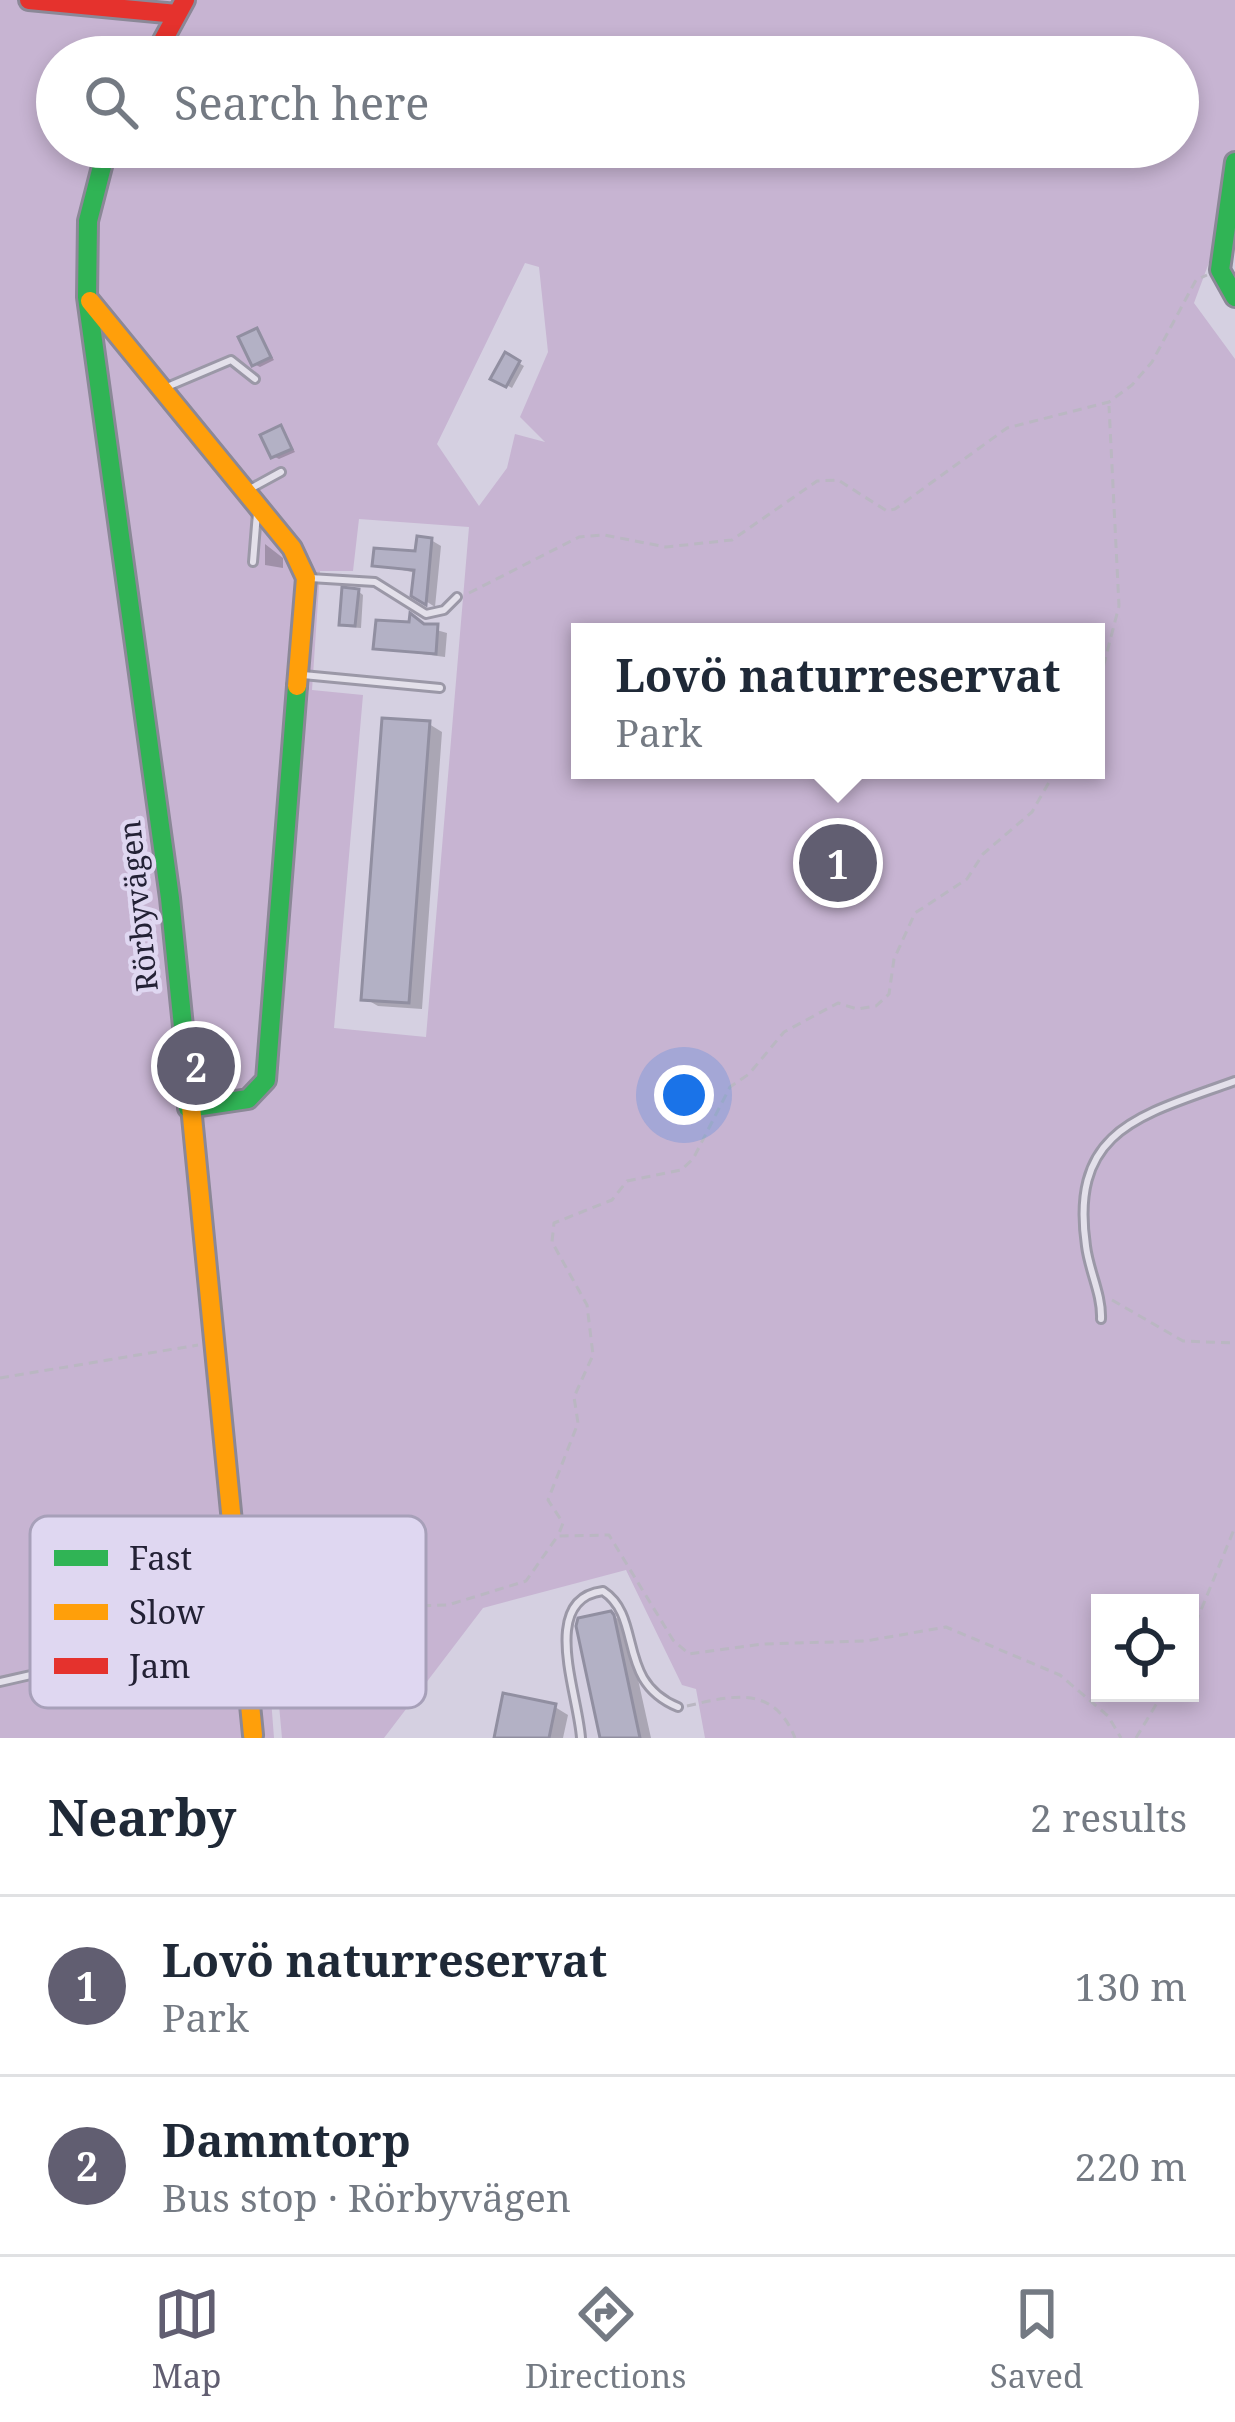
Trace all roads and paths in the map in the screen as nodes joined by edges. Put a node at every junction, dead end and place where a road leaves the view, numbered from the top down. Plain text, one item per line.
1 (29, 0) edge
2 (181, 7) edge
3 (165, 36) edge
4 (1235, 162) edge
5 (99, 168) edge
6 (1220, 270) junction
7 (87, 297) junction
8 (1235, 298) edge
9 (255, 379) dead end
10 (164, 388) junction
11 (1109, 402) junction
12 (281, 472) dead end
13 (244, 491) junction
14 (258, 509) junction
15 (254, 562) dead end
16 (306, 578) junction
17 (458, 597) joint
18 (1105, 660) edge
19 (300, 675) junction
20 (440, 688) dead end
21 (1051, 779) edge
22 (1235, 1081) edge
23 (188, 1108) junction
24 (1102, 1306) junction
25 (1101, 1319) dead end
26 (212, 1342) junction
27 (1235, 1343) edge
28 (0, 1378) edge
29 (232, 1516) edge
30 (1235, 1527) edge
31 (558, 1536) junction
32 (426, 1607) edge
33 (1199, 1615) edge
34 (30, 1675) edge
35 (0, 1682) edge
36 (1158, 1702) edge
37 (678, 1707) joint
38 (581, 1738) edge
39 (795, 1738) edge
40 (1120, 1738) edge
41 (1136, 1738) edge

1 - 2 street
2 - 3 street
4 - 6 street
5 - 7 street, Rörbyvägen
6 - 8 street
6 - 11 path
7 - 10 street
7 - 23 street, Rörbyvägen
9 - 10 lane
10 - 13 street
11 - 17 path
11 - 18 path
12 - 13 lane
13 - 14 street
14 - 15 lane
14 - 16 street
16 - 17 lane
16 - 19 street
19 - 20 lane
19 - 23 street
21 - 31 path
22 - 24 lane
23 - 26 street, Rörbyvägen
24 - 25 lane
24 - 27 path
26 - 28 path
26 - 29 street, Rörbyvägen
30 - 33 path
31 - 32 path
31 - 40 path
34 - 35 lane
36 - 41 path
37 - 38 lane
37 - 39 path

